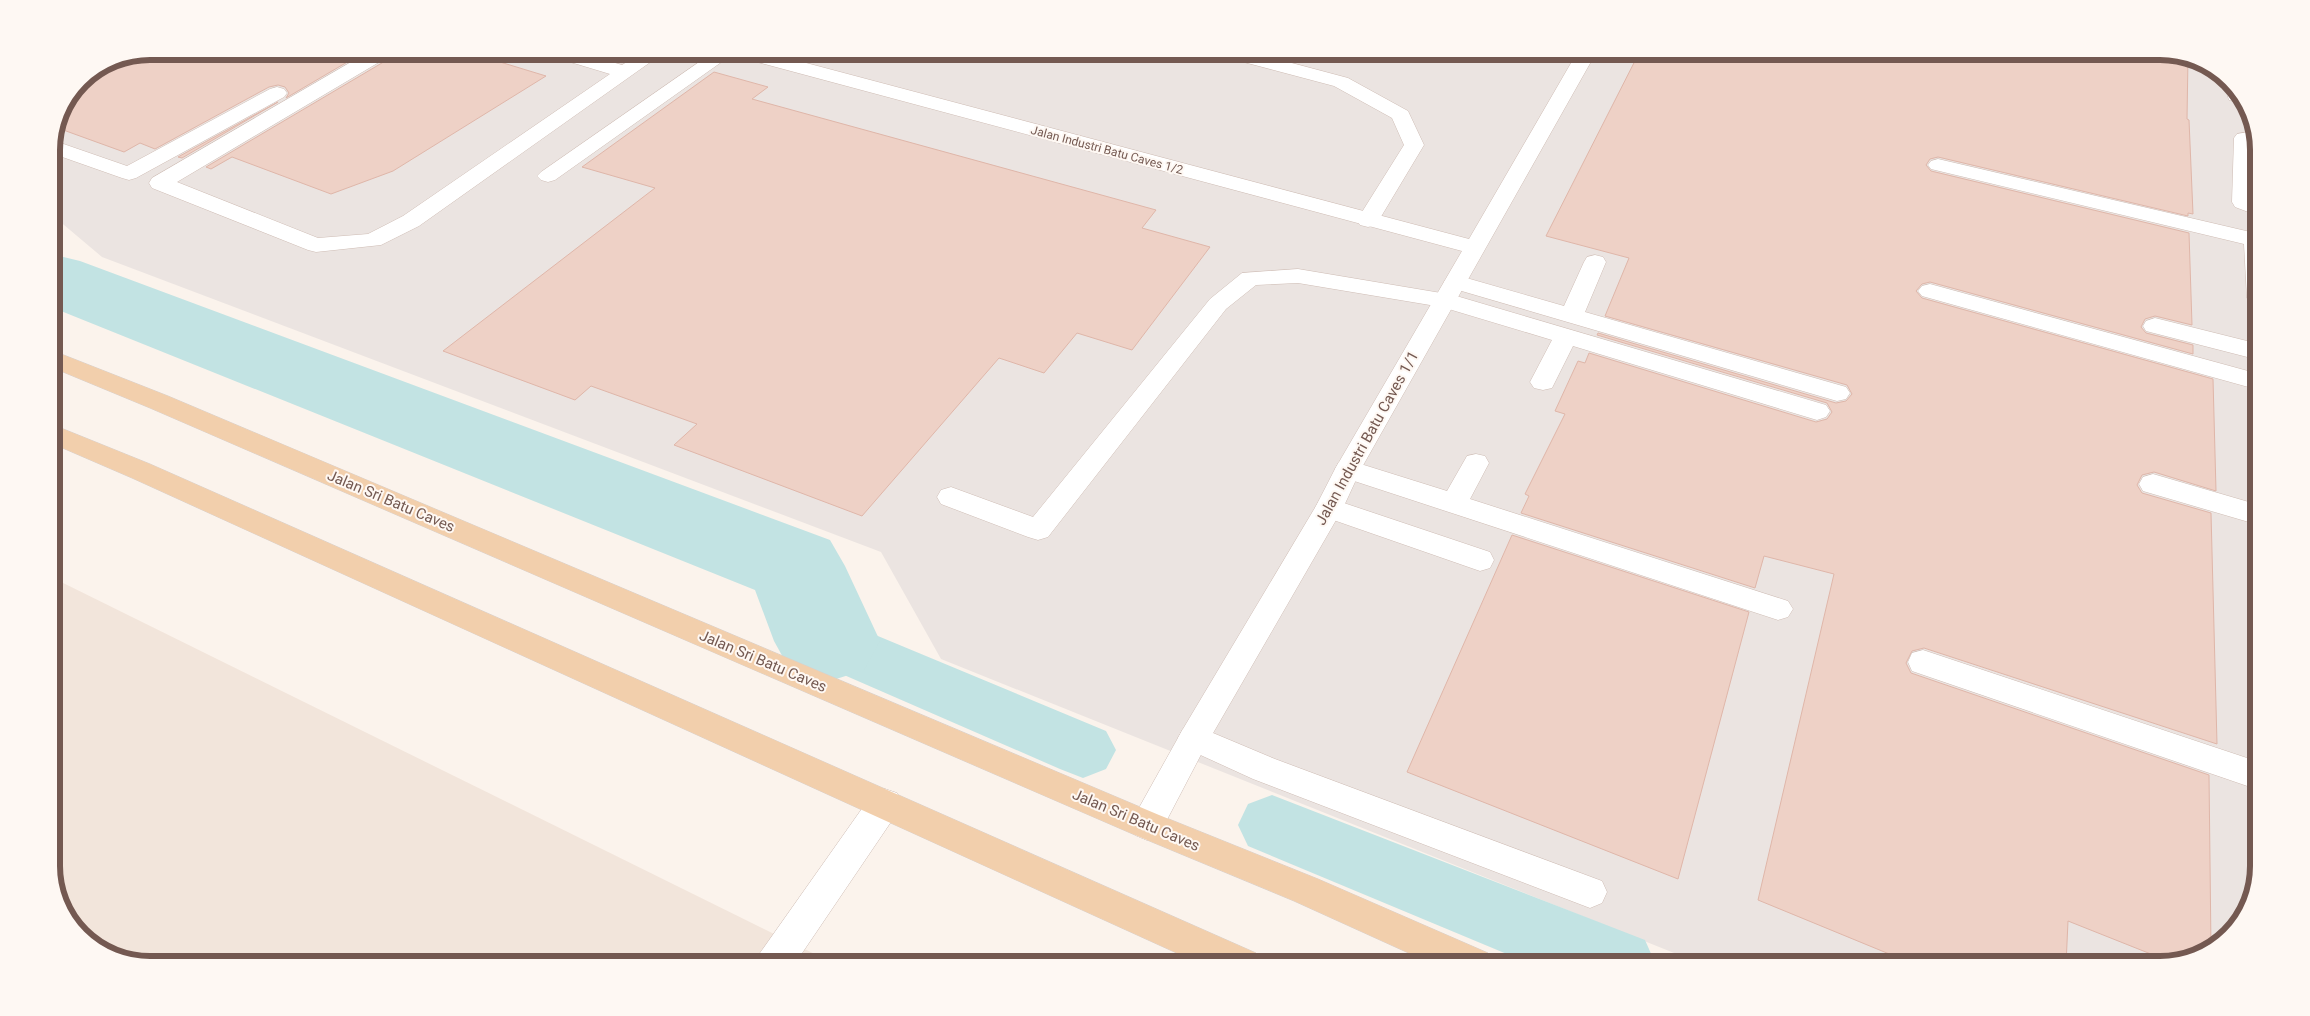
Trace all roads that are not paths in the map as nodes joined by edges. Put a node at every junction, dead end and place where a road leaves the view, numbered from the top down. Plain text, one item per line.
1 (337, 60) edge
2 (369, 60) edge
3 (584, 60) edge
4 (643, 60) edge
5 (715, 60) edge
6 (772, 60) edge
7 (1258, 60) edge
8 (1583, 60) edge
9 (625, 72) junction
10 (2249, 138) edge
11 (60, 149) edge
12 (1938, 165) dead end
13 (548, 176) dead end
14 (2250, 206) edge
15 (1368, 220) junction
16 (2250, 238) edge
17 (1475, 248) junction
18 (1595, 262) dead end
19 (1451, 291) junction
20 (1930, 291) dead end
21 (1569, 326) junction
22 (2155, 326) dead end
23 (2250, 350) edge
24 (60, 361) edge
25 (2250, 380) edge
26 (1543, 382) dead end
27 (1837, 393) dead end
28 (1818, 411) dead end
29 (60, 437) edge
30 (1476, 463) dead end
31 (1348, 469) junction
32 (2153, 484) dead end
33 (951, 497) dead end
34 (1454, 504) junction
35 (1329, 508) junction
36 (2250, 512) edge
37 (1480, 560) dead end
38 (1778, 609) dead end
39 (1923, 662) dead end
40 (1194, 738) junction
41 (2250, 773) edge
42 (885, 803) junction
43 (1147, 825) junction
44 (1590, 892) dead end
45 (779, 956) edge
46 (1223, 956) edge
47 (1454, 956) edge

1 - 11 street
2 - 9 street
3 - 9 street
4 - 9 street
5 - 13 street
6 - 15 street, Jalan Industri Batu Caves 1/2
7 - 15 street
8 - 17 street, Jalan Industri Batu Caves 1/1
10 - 14 street
12 - 16 street
15 - 17 street, Jalan Industri Batu Caves 1/2
17 - 19 street, Jalan Industri Batu Caves 1/1
18 - 21 street
19 - 21 street
19 - 31 street, Jalan Industri Batu Caves 1/1
19 - 33 street
20 - 25 street
21 - 26 street
21 - 27 street
21 - 28 street
22 - 23 street
24 - 43 main road, Jalan Sri Batu Caves
29 - 42 main road
30 - 34 street
31 - 34 street
31 - 35 street, Jalan Industri Batu Caves 1/1
32 - 36 street
34 - 38 street
35 - 37 street
35 - 40 street, Jalan Industri Batu Caves 1/1
39 - 41 street
40 - 43 street, Jalan Industri Batu Caves 1/1
40 - 44 street
42 - 45 street
42 - 46 main road
43 - 47 main road, Jalan Sri Batu Caves

